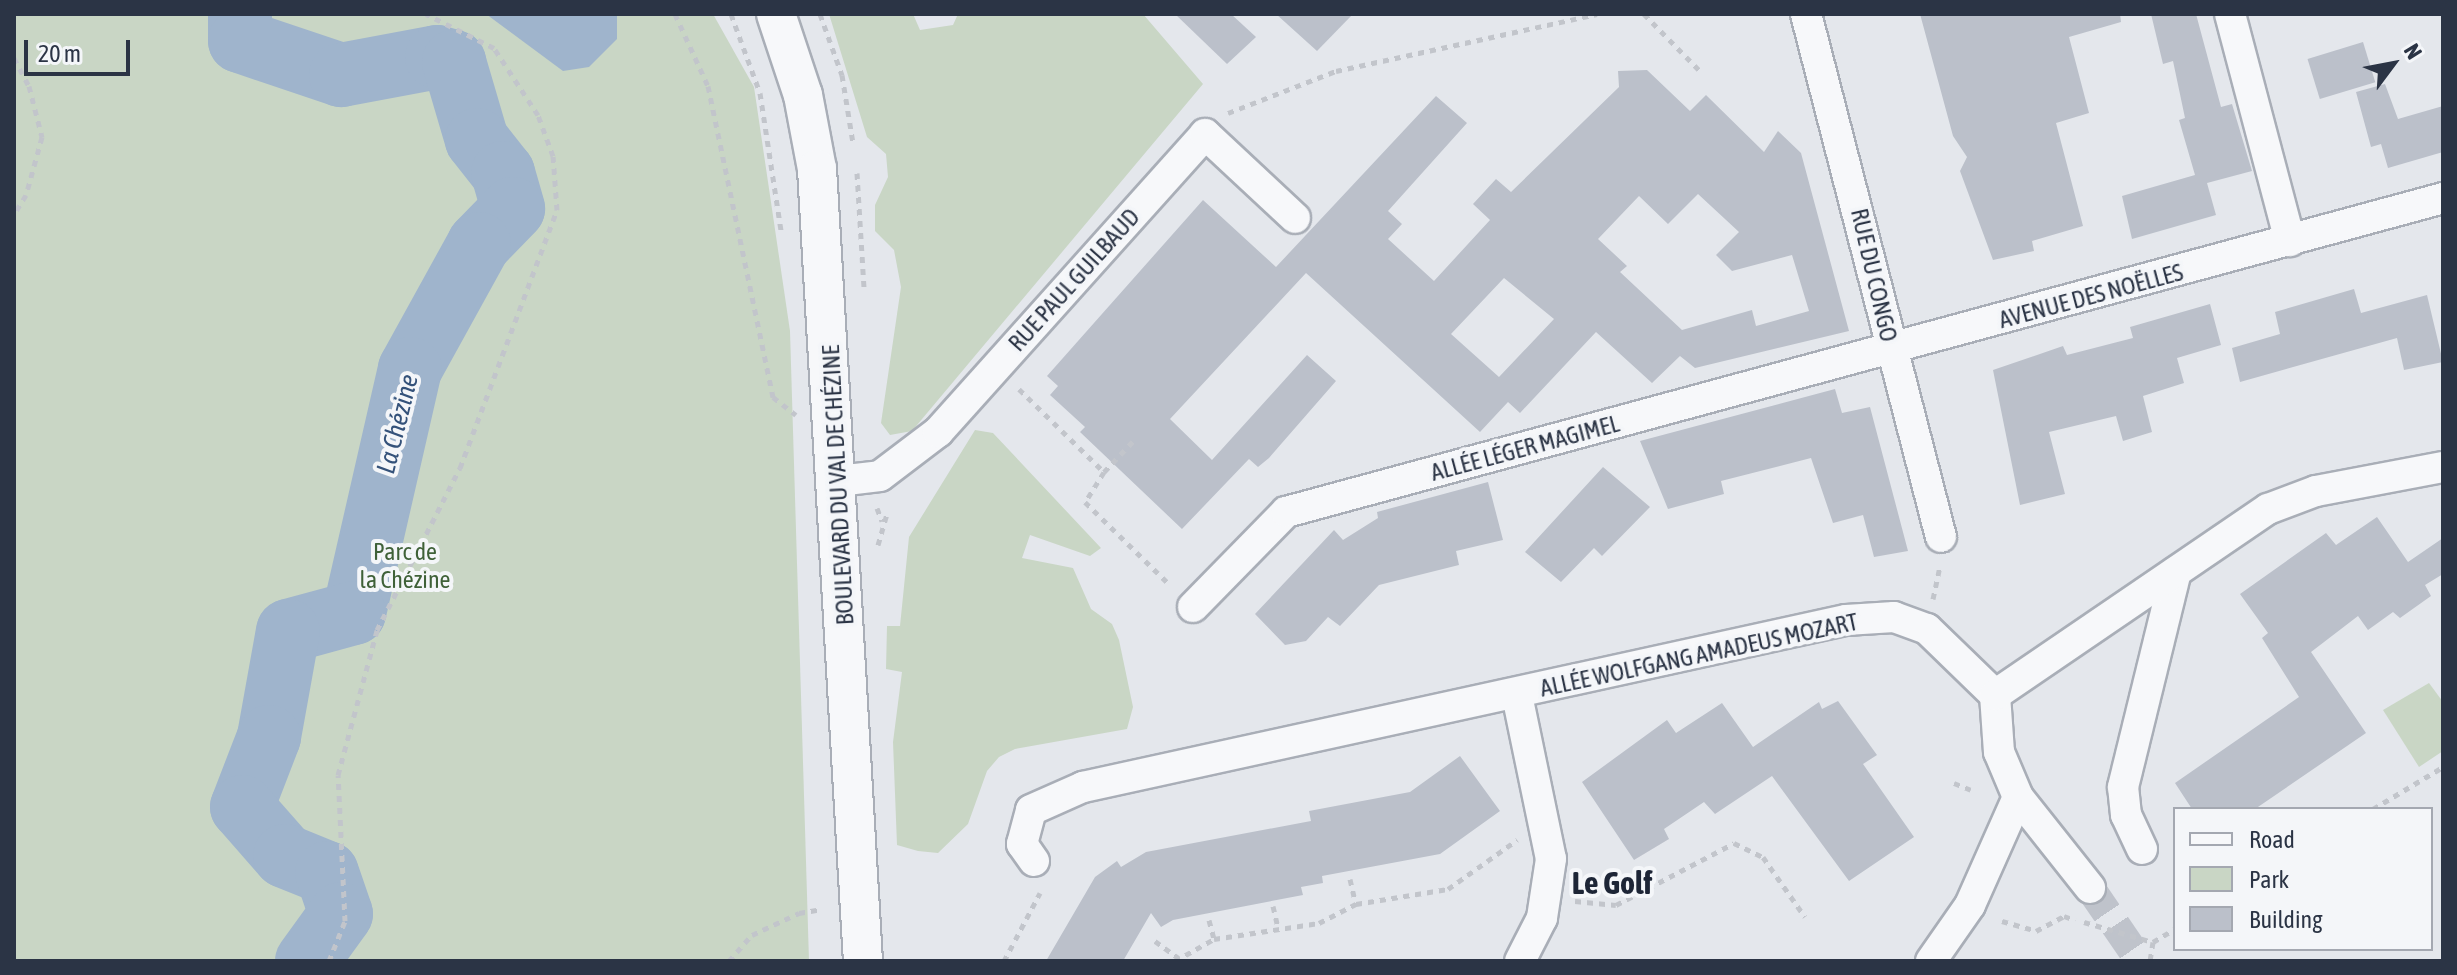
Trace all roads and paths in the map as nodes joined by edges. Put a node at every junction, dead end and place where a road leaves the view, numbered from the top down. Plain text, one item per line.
1 (426, 14) edge
2 (675, 14) edge
3 (731, 14) edge
4 (776, 14) edge
5 (1597, 14) edge
6 (1644, 14) edge
7 (1806, 14) edge
8 (2230, 14) edge
9 (14, 58) edge
10 (1700, 71) dead end
11 (1205, 134) junction
12 (2443, 198) edge
13 (14, 214) edge
14 (1295, 218) dead end
15 (782, 239) dead end
16 (2290, 241) junction
17 (1892, 351) junction
18 (1009, 380) dead end
19 (796, 401) dead end
20 (797, 415) junction
21 (797, 431) dead end
22 (1136, 438) dead end
23 (2443, 467) edge
24 (1104, 472) junction
25 (838, 481) junction
26 (1941, 537) joint
27 (2176, 572) junction
28 (1193, 607) joint
29 (1927, 629) junction
30 (1517, 695) junction
31 (1995, 695) junction
32 (2443, 767) edge
33 (1954, 783) dead end
34 (1971, 790) dead end
35 (2018, 797) junction
36 (2376, 807) edge
37 (1543, 821) junction
38 (2142, 849) dead end
39 (1034, 861) joint
40 (1350, 879) dead end
41 (2090, 888) tunnel mouth
42 (820, 893) dead end
43 (1546, 899) junction
44 (1356, 904) junction
45 (1273, 906) dead end
46 (821, 909) junction
47 (1805, 917) dead end
48 (822, 918) dead end
49 (1209, 920) dead end
50 (2002, 921) dead end
51 (1278, 928) junction
52 (2173, 930) edge
53 (1214, 939) junction
54 (1155, 941) dead end
55 (2153, 942) junction
56 (1177, 960) edge
57 (329, 961) edge
58 (729, 961) edge
59 (863, 961) edge
60 (1004, 961) edge
61 (1520, 961) edge
62 (1931, 961) edge
63 (2150, 961) edge

1 - 57 path
2 - 20 path
3 - 15 path
4 - 25 street, BOULEVARD DU VAL DE CHÉZINE
5 - 11 path
6 - 10 path
7 - 17 street, RUE DU CONGO
8 - 16 street
9 - 13 path
11 - 14 street
11 - 25 street, RUE PAUL GUILBAUD
12 - 16 street, AVENUE DES NOËLLES
16 - 17 street, AVENUE DES NOËLLES
17 - 26 street, RUE DU CONGO
17 - 28 street, ALLÉE LÉGER MAGIMEL
18 - 24 path
19 - 20 path
20 - 21 path
22 - 24 path
23 - 27 street
24 - 28 path
25 - 59 street, BOULEVARD DU VAL DE CHÉZINE
26 - 29 path
27 - 31 street
27 - 38 street
29 - 30 street, ALLÉE WOLFGANG AMADEUS MOZART
29 - 31 street, ALLÉE WOLFGANG AMADEUS MOZART
30 - 37 street
30 - 39 street, ALLÉE WOLFGANG AMADEUS MOZART
31 - 35 street
32 - 36 path
33 - 34 path
35 - 41 street
35 - 62 street
37 - 43 street
37 - 44 path
39 - 60 path
40 - 44 path
42 - 46 path
43 - 47 path
43 - 61 street
44 - 51 path
45 - 51 path
46 - 48 path
46 - 58 path
49 - 53 path
50 - 55 path
51 - 53 path
52 - 55 path
53 - 56 path
54 - 56 path
55 - 63 path

